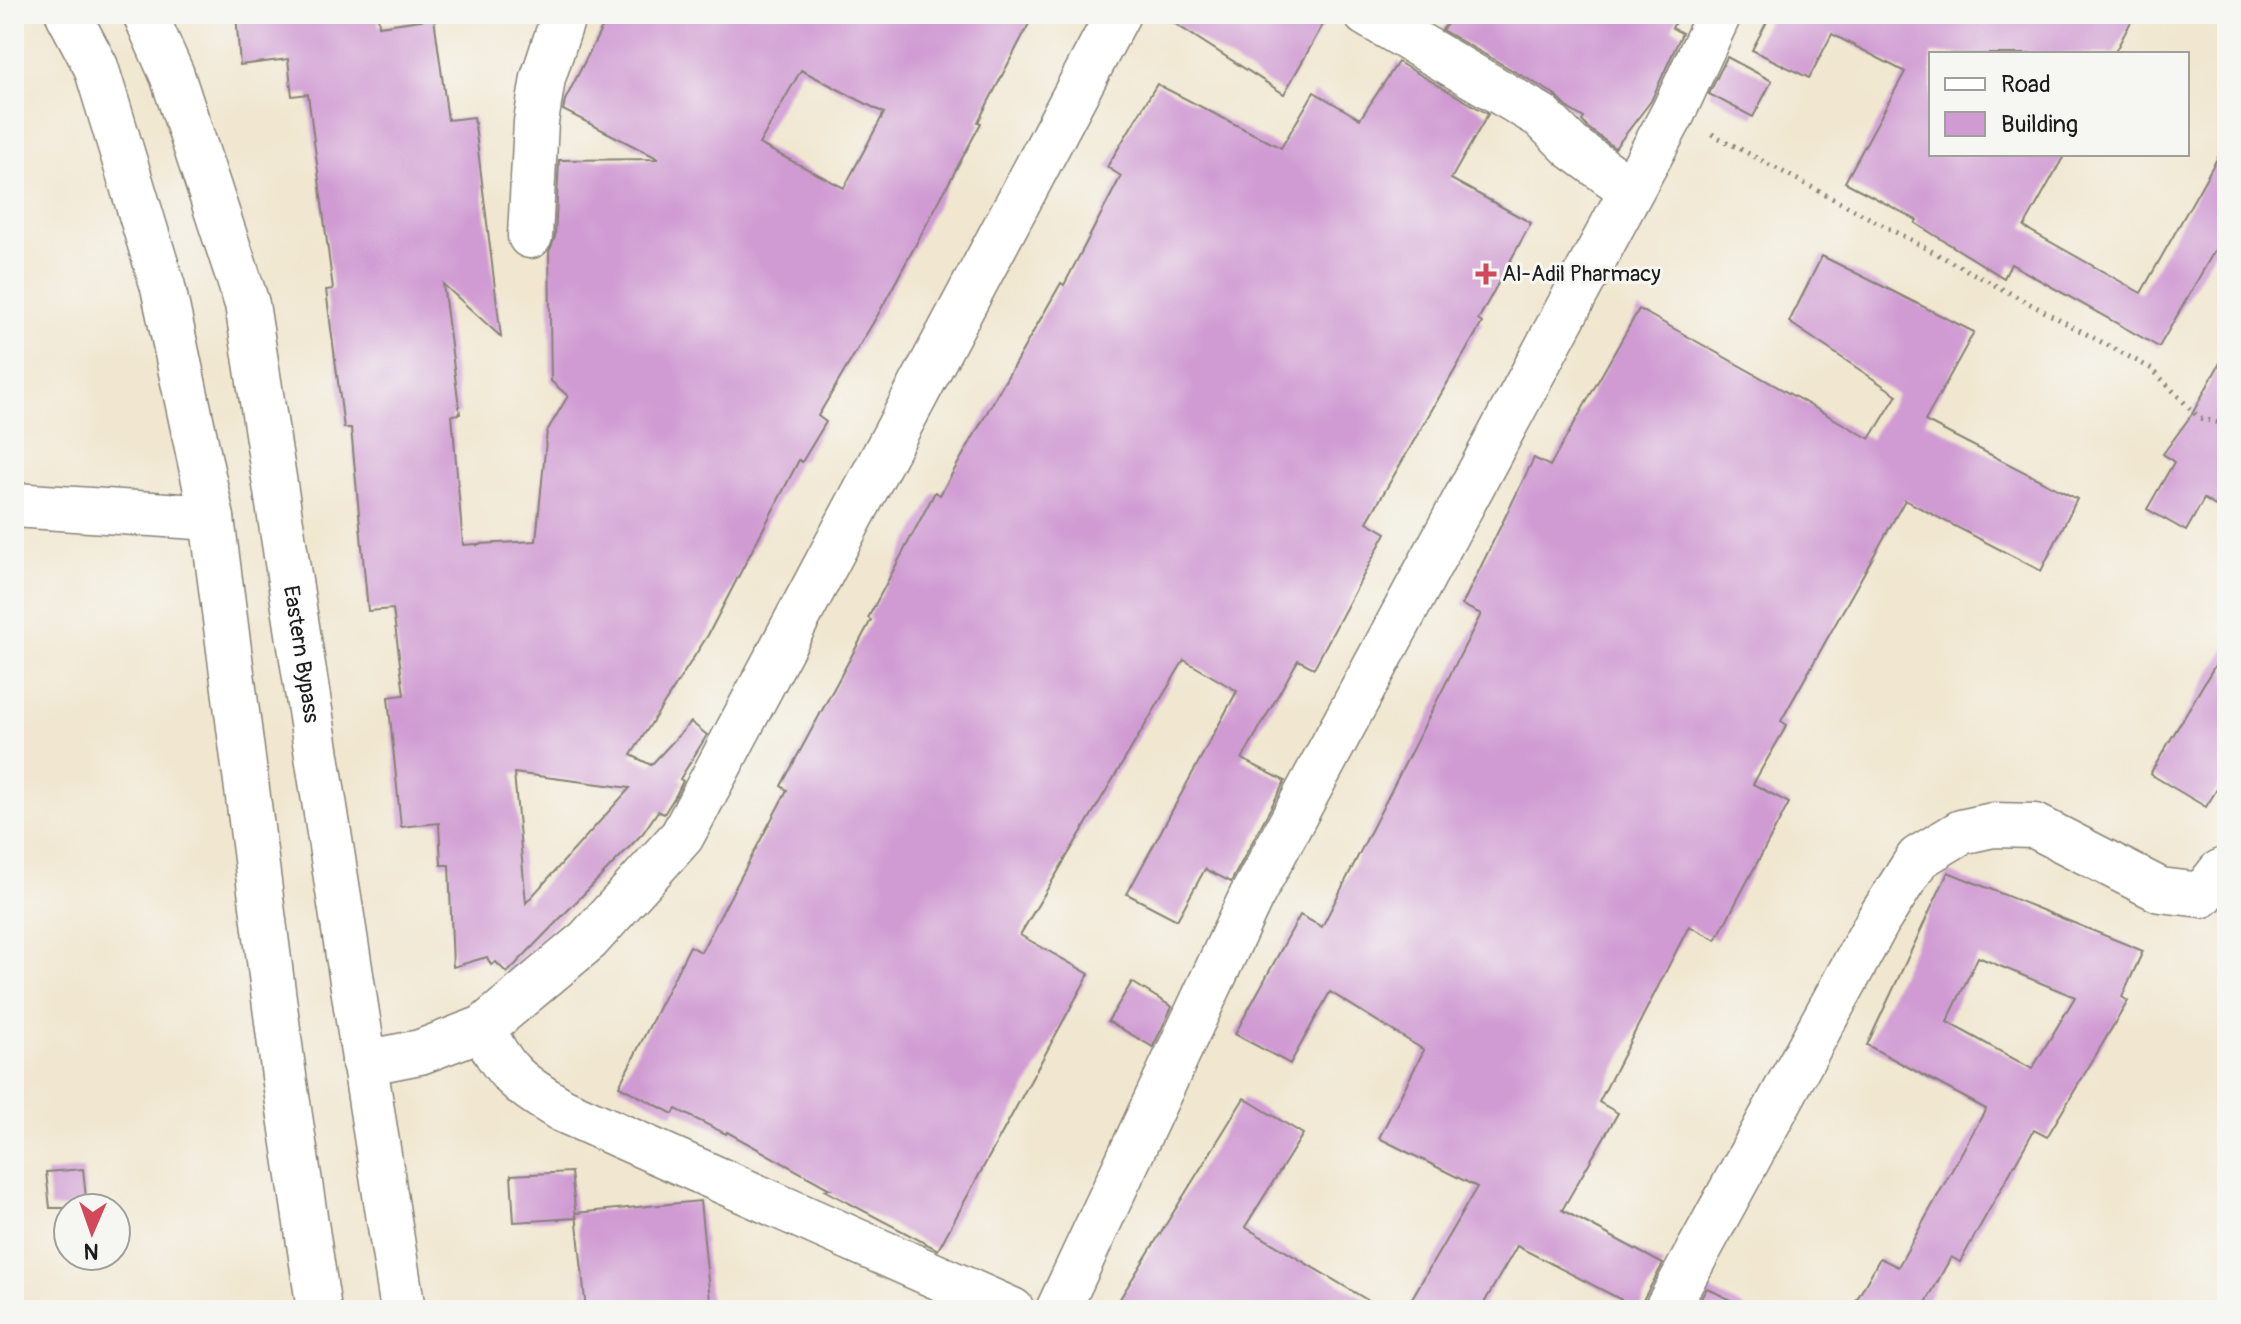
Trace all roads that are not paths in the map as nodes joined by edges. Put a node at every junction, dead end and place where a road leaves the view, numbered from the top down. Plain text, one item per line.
1 (68, 14) edge
2 (145, 14) edge
3 (564, 14) edge
4 (1118, 14) edge
5 (1366, 14) edge
6 (1719, 14) edge
7 (1631, 190) junction
8 (530, 236) dead end
9 (14, 505) edge
10 (212, 518) junction
11 (2227, 869) edge
12 (483, 1028) junction
13 (364, 1063) junction
14 (319, 1310) edge
15 (403, 1310) edge
16 (1012, 1310) edge
17 (1058, 1310) edge
18 (1666, 1310) edge

1 - 10 main road
2 - 13 main road, Eastern Bypass
3 - 8 main road
4 - 12 main road
5 - 7 main road
6 - 7 main road
7 - 17 main road
9 - 10 main road
10 - 14 main road
11 - 18 main road
12 - 13 main road
12 - 16 main road
13 - 15 main road, Eastern Bypass

